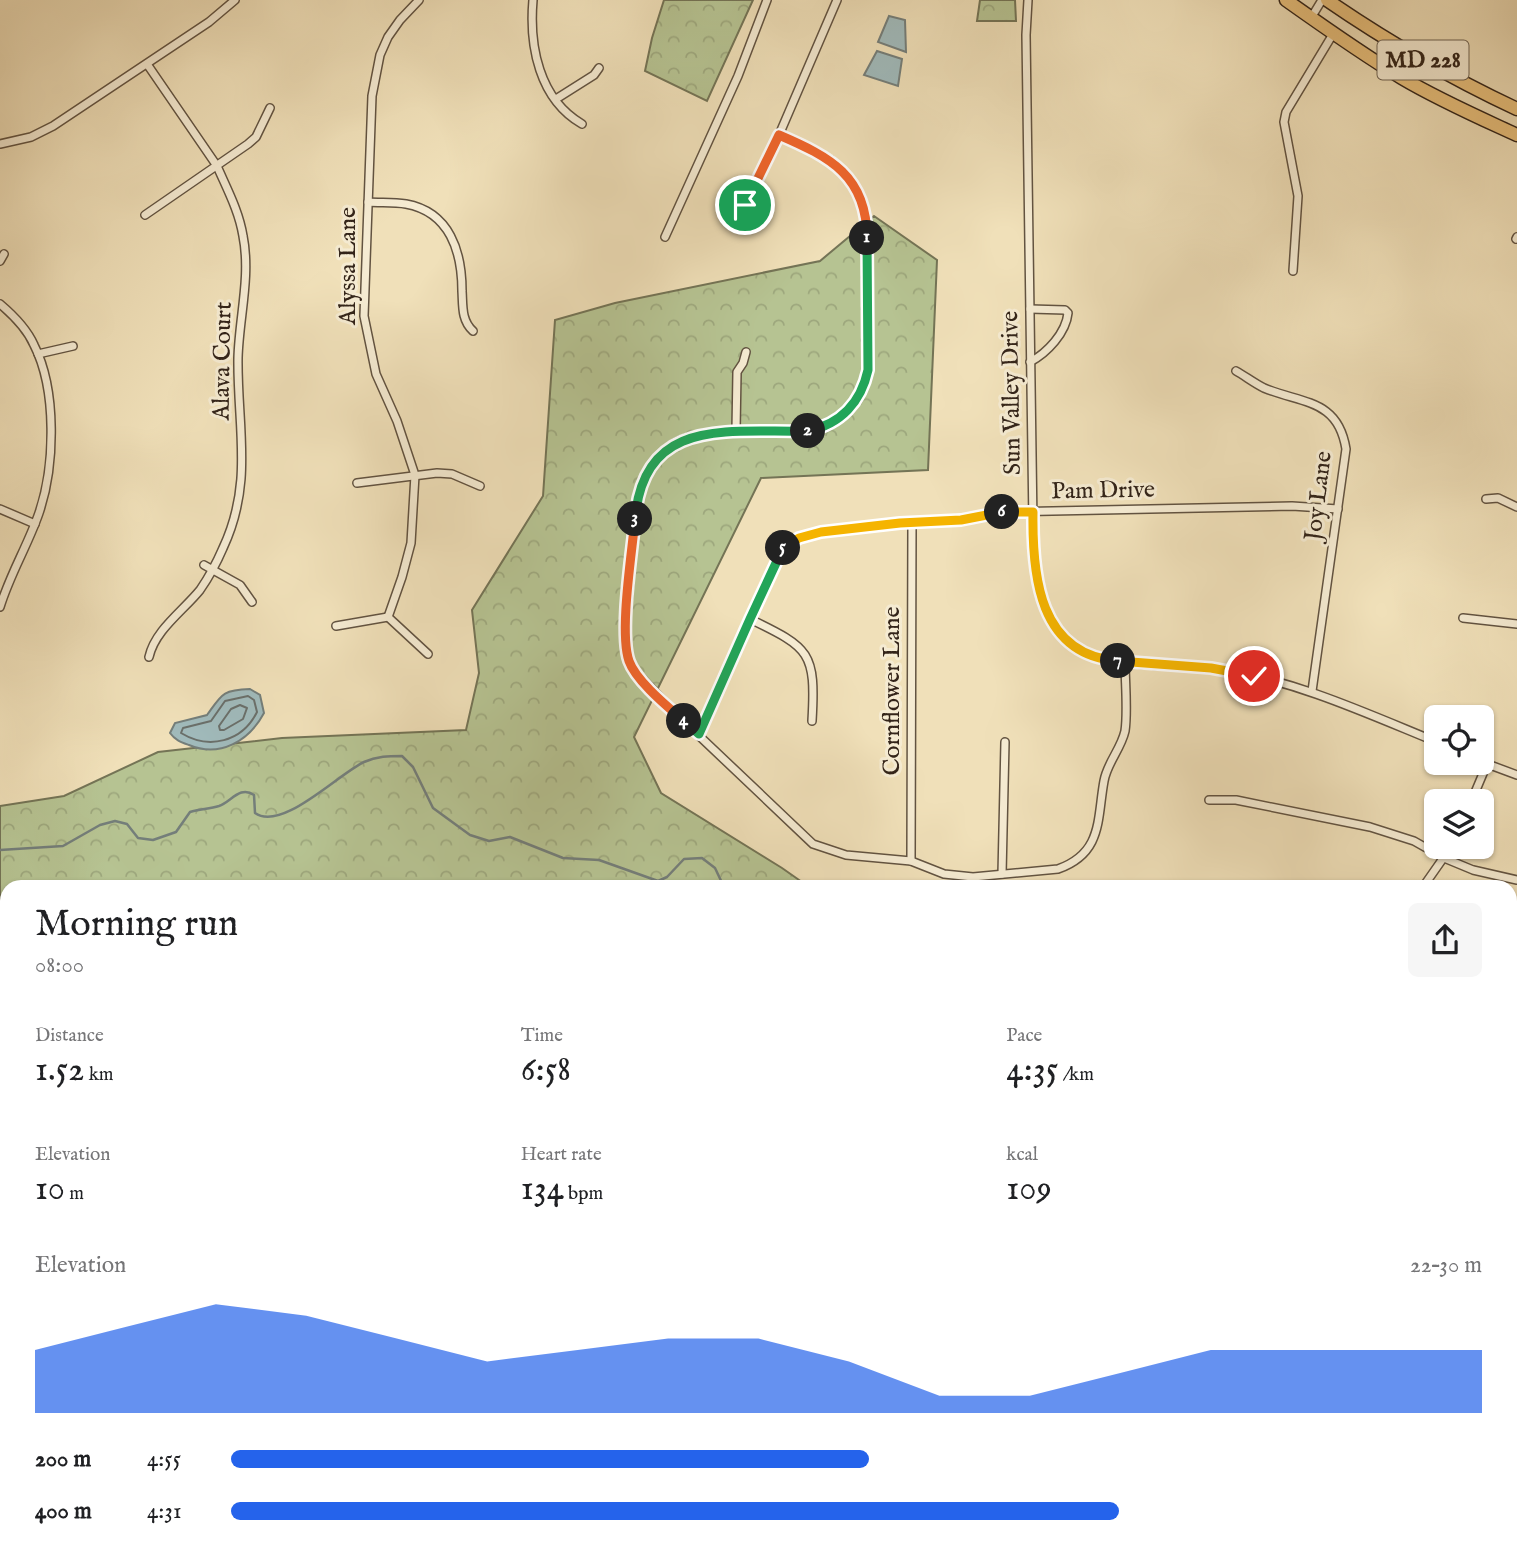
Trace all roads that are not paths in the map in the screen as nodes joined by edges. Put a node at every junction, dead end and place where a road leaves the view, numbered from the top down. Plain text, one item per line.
1 (235, 0) edge
2 (419, 0) edge
3 (533, 0) edge
4 (767, 0) edge
5 (837, 0) edge
6 (1028, 0) edge
7 (1286, 0) edge
8 (1322, 0) edge
9 (1327, 0) edge
10 (1302, 4) edge
11 (1311, 18) junction
12 (1333, 34) junction
13 (147, 64) junction
14 (599, 68) dead end
15 (556, 99) junction
16 (270, 108) dead end
17 (1517, 109) edge
18 (582, 124) dead end
19 (779, 135) junction
20 (1517, 135) edge
21 (0, 144) edge
22 (217, 166) junction
23 (368, 202) junction
24 (745, 205) dead end
25 (145, 215) dead end
26 (665, 237) dead end
27 (1293, 271) dead end
28 (0, 304) edge
29 (1030, 309) junction
30 (473, 331) dead end
31 (73, 346) dead end
32 (746, 352) dead end
33 (38, 354) junction
34 (1030, 362) junction
35 (1236, 371) dead end
36 (736, 430) junction
37 (415, 475) junction
38 (357, 483) dead end
39 (480, 486) dead end
40 (1486, 499) dead end
41 (1517, 507) edge
42 (0, 509) edge
43 (1338, 509) junction
44 (1033, 512) junction
45 (912, 523) junction
46 (35, 524) junction
47 (204, 565) dead end
48 (213, 569) junction
49 (252, 602) dead end
50 (0, 607) edge
51 (388, 617) junction
52 (1463, 618) dead end
53 (750, 619) junction
54 (1517, 624) edge
55 (335, 626) dead end
56 (428, 654) dead end
57 (149, 657) dead end
58 (1125, 661) junction
59 (1312, 691) junction
60 (812, 721) dead end
61 (699, 734) junction
62 (1424, 737) edge
63 (1005, 742) dead end
64 (1494, 766) edge
65 (1517, 775) edge
66 (1209, 800) dead end
67 (1424, 847) edge
68 (1443, 859) edge
69 (1447, 859) edge
70 (911, 861) junction
71 (1002, 874) junction
72 (1428, 880) edge
73 (1517, 880) edge

1 - 13 street
2 - 23 street, Alyssa Lane
3 - 15 street
4 - 26 street
5 - 19 street
6 - 29 street, Sun Valley Drive
7 - 10 highway, MD 228
8 - 11 street
9 - 17 highway, MD 228
10 - 11 highway, MD 228
11 - 12 highway, MD 228
12 - 20 highway, MD 228
12 - 27 street
13 - 21 street
13 - 22 street, Alava Court
14 - 15 street
15 - 18 street
16 - 22 street
19 - 24 street
19 - 36 street
22 - 25 street
22 - 48 street, Alava Court
23 - 30 street
23 - 37 street, Alyssa Lane
28 - 33 street
29 - 34 street, Sun Valley Drive
29 - 34 street
31 - 33 street
32 - 36 street
33 - 46 street
34 - 44 street, Sun Valley Drive
35 - 43 street, Joy Lane
36 - 61 street
37 - 38 street
37 - 39 street
37 - 51 street, Alyssa Lane
40 - 41 street
42 - 46 street
43 - 44 street, Pam Drive
43 - 59 street, Joy Lane
44 - 45 street, Pam Drive
44 - 58 street, Sun Valley Drive
45 - 53 street, Pam Drive
45 - 70 street, Cornflower Lane
46 - 50 street
47 - 48 street
48 - 49 street
48 - 57 street, Alava Court
51 - 55 street
51 - 56 street
52 - 54 street
53 - 60 street
53 - 61 street, Pam Drive
58 - 59 street, Sun Valley Drive
58 - 71 street
59 - 62 street, Sun Valley Drive
61 - 70 street
63 - 71 street
64 - 65 street
66 - 67 street
68 - 72 street
69 - 73 street
70 - 71 street

